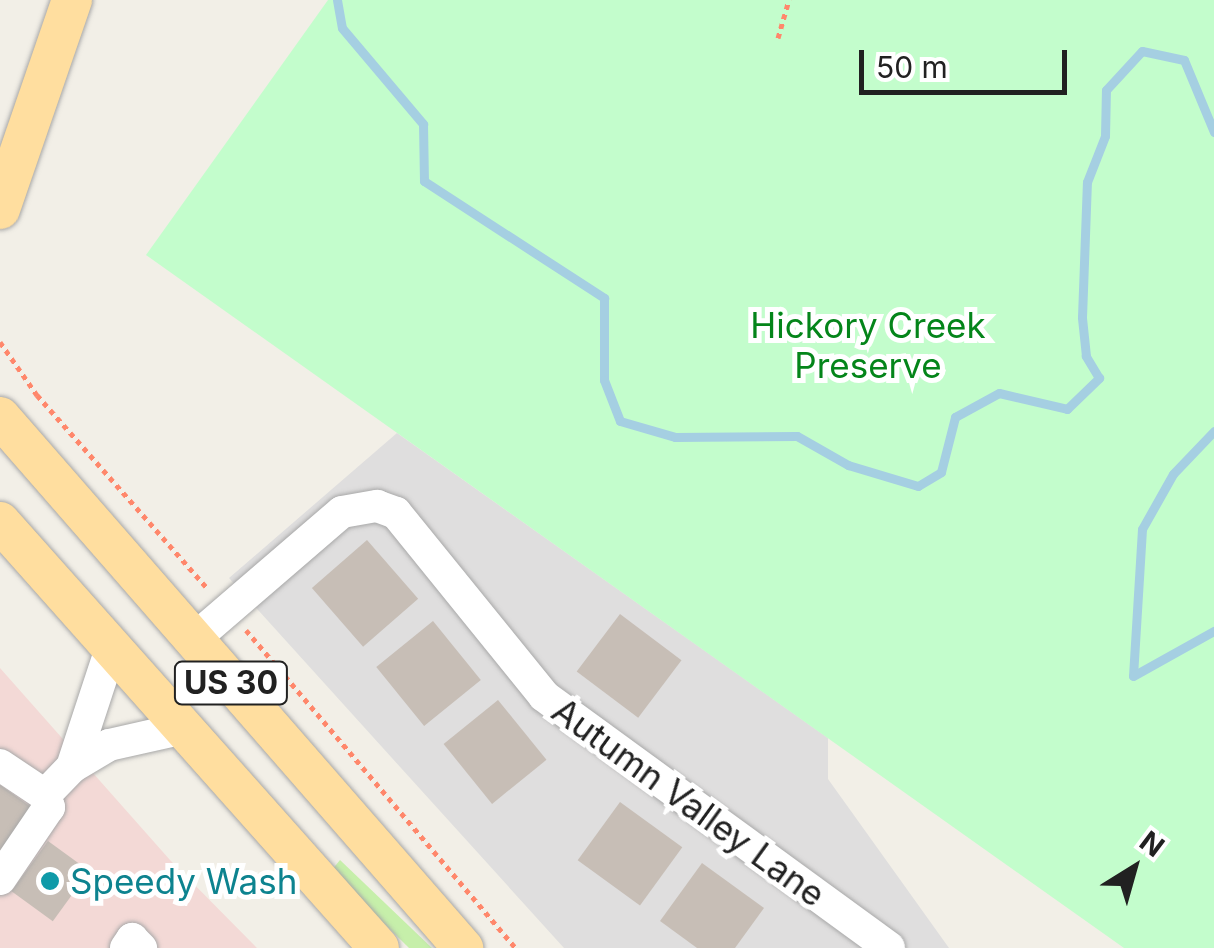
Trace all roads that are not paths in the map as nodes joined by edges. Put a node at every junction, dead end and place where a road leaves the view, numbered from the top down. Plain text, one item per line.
1 (72, 0) edge
2 (0, 209) edge
3 (0, 417) edge
4 (0, 522) edge
5 (193, 640) junction
6 (112, 645) junction
7 (185, 728) junction
8 (0, 766) edge
9 (72, 767) junction
10 (45, 795) junction
11 (0, 880) edge
12 (126, 948) edge
13 (141, 948) edge
14 (379, 948) edge
15 (462, 948) edge
16 (889, 948) edge

1 - 2 main road
3 - 5 main road, US 30
4 - 6 main road, US 30
5 - 15 main road, US 30
5 - 16 street, Autumn Valley Lane
6 - 7 main road, US 30
6 - 9 street
7 - 9 street
7 - 14 main road, US 30
8 - 10 street
9 - 10 street
10 - 11 street
12 - 13 street

